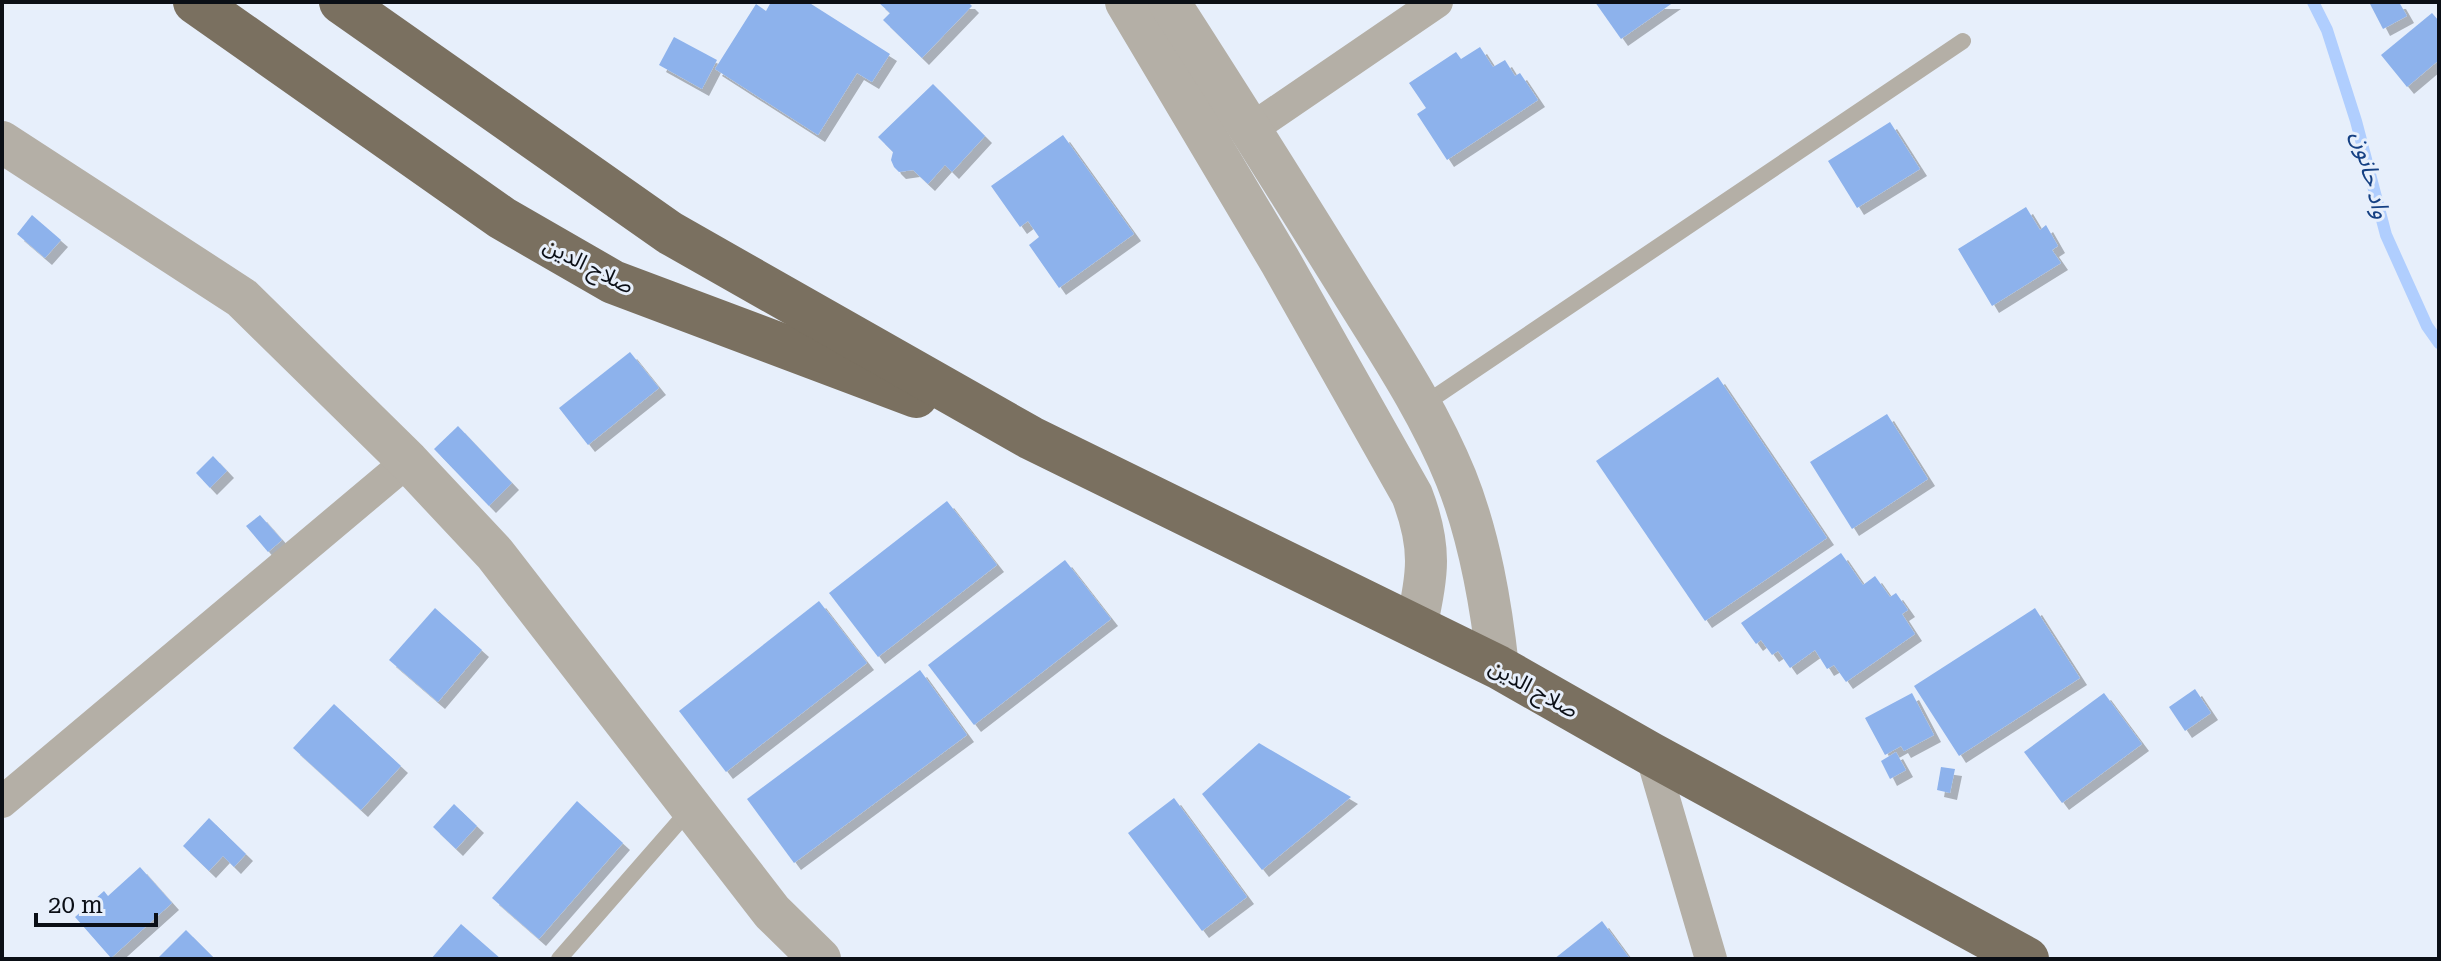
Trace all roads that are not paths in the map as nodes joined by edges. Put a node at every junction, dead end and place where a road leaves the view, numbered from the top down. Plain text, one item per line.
1 (195, 2) edge
2 (341, 2) edge
3 (1126, 2) edge
4 (1169, 2) edge
5 (1437, 2) edge
6 (1963, 41) dead end
7 (1251, 129) junction
8 (2, 142) edge
9 (1422, 406) junction
10 (1031, 438) junction
11 (408, 461) junction
12 (1416, 627) junction
13 (1498, 667) junction
14 (1651, 754) junction
15 (2, 802) edge
16 (691, 808) junction
17 (559, 959) edge
18 (820, 959) edge
19 (1711, 959) edge
20 (2027, 959) edge

1 - 10 highway, صلاح الدين
2 - 10 highway, صلاح الدين
3 - 12 street
4 - 7 street
5 - 7 street
6 - 9 lane
7 - 9 street
8 - 11 street
9 - 13 street
10 - 12 highway, صلاح الدين
11 - 15 street
11 - 16 street
12 - 13 highway, صلاح الدين
13 - 14 highway, صلاح الدين
14 - 19 street
14 - 20 highway, صلاح الدين
16 - 17 lane
16 - 18 street

